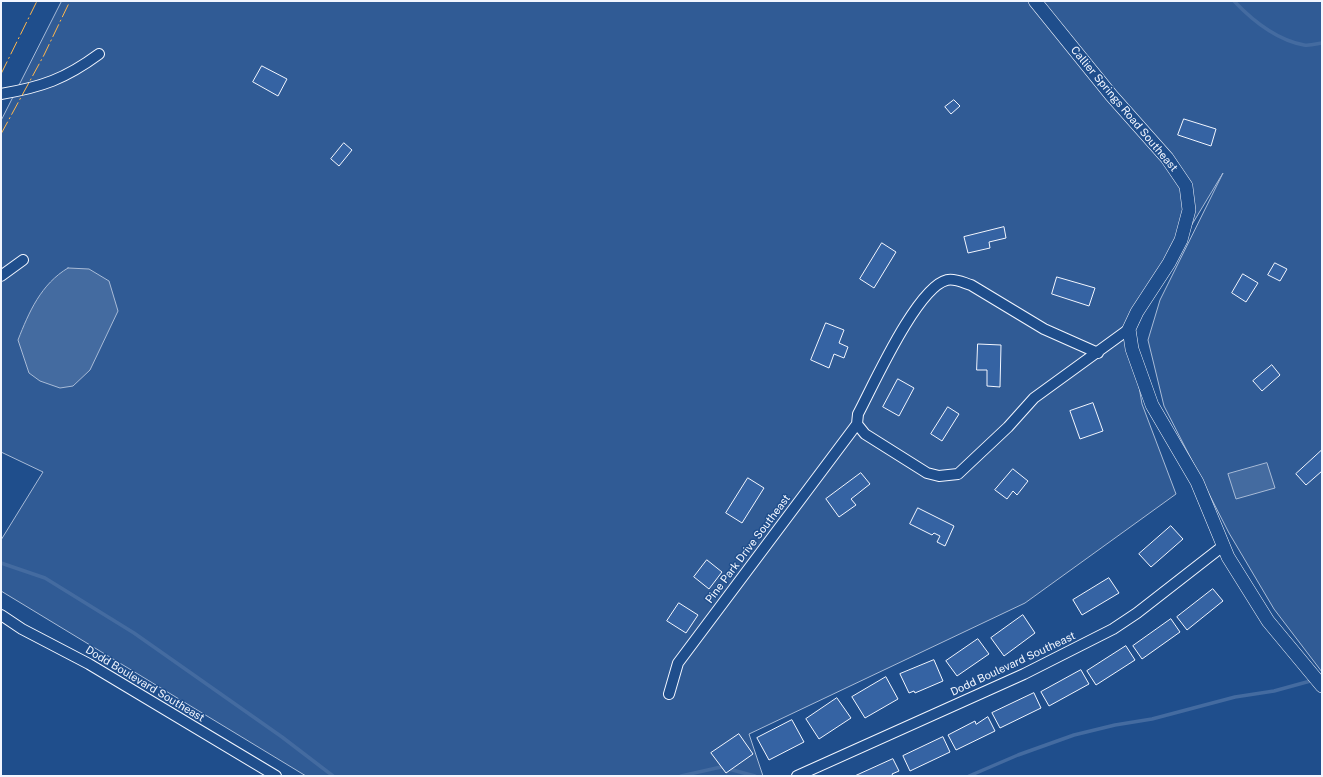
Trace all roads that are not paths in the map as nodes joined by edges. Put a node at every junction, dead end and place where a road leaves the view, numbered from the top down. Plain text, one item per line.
1 (1035, 1) edge
2 (99, 54) dead end
3 (1, 94) edge
4 (23, 260) dead end
5 (1, 276) edge
6 (1129, 329) junction
7 (1098, 353) junction
8 (857, 424) junction
9 (1223, 546) junction
10 (1, 615) edge
11 (1322, 686) edge
12 (669, 694) dead end
13 (276, 776) edge
14 (797, 776) edge

1 - 6 street, Callier Springs Road Southeast
2 - 3 street
4 - 5 street
6 - 7 street
6 - 9 street
7 - 8 street
7 - 8 street, Pine Park Drive Southeast
8 - 12 street, Pine Park Drive Southeast
9 - 11 street
9 - 14 street, Dodd Boulevard Southeast
10 - 13 street, Dodd Boulevard Southeast

